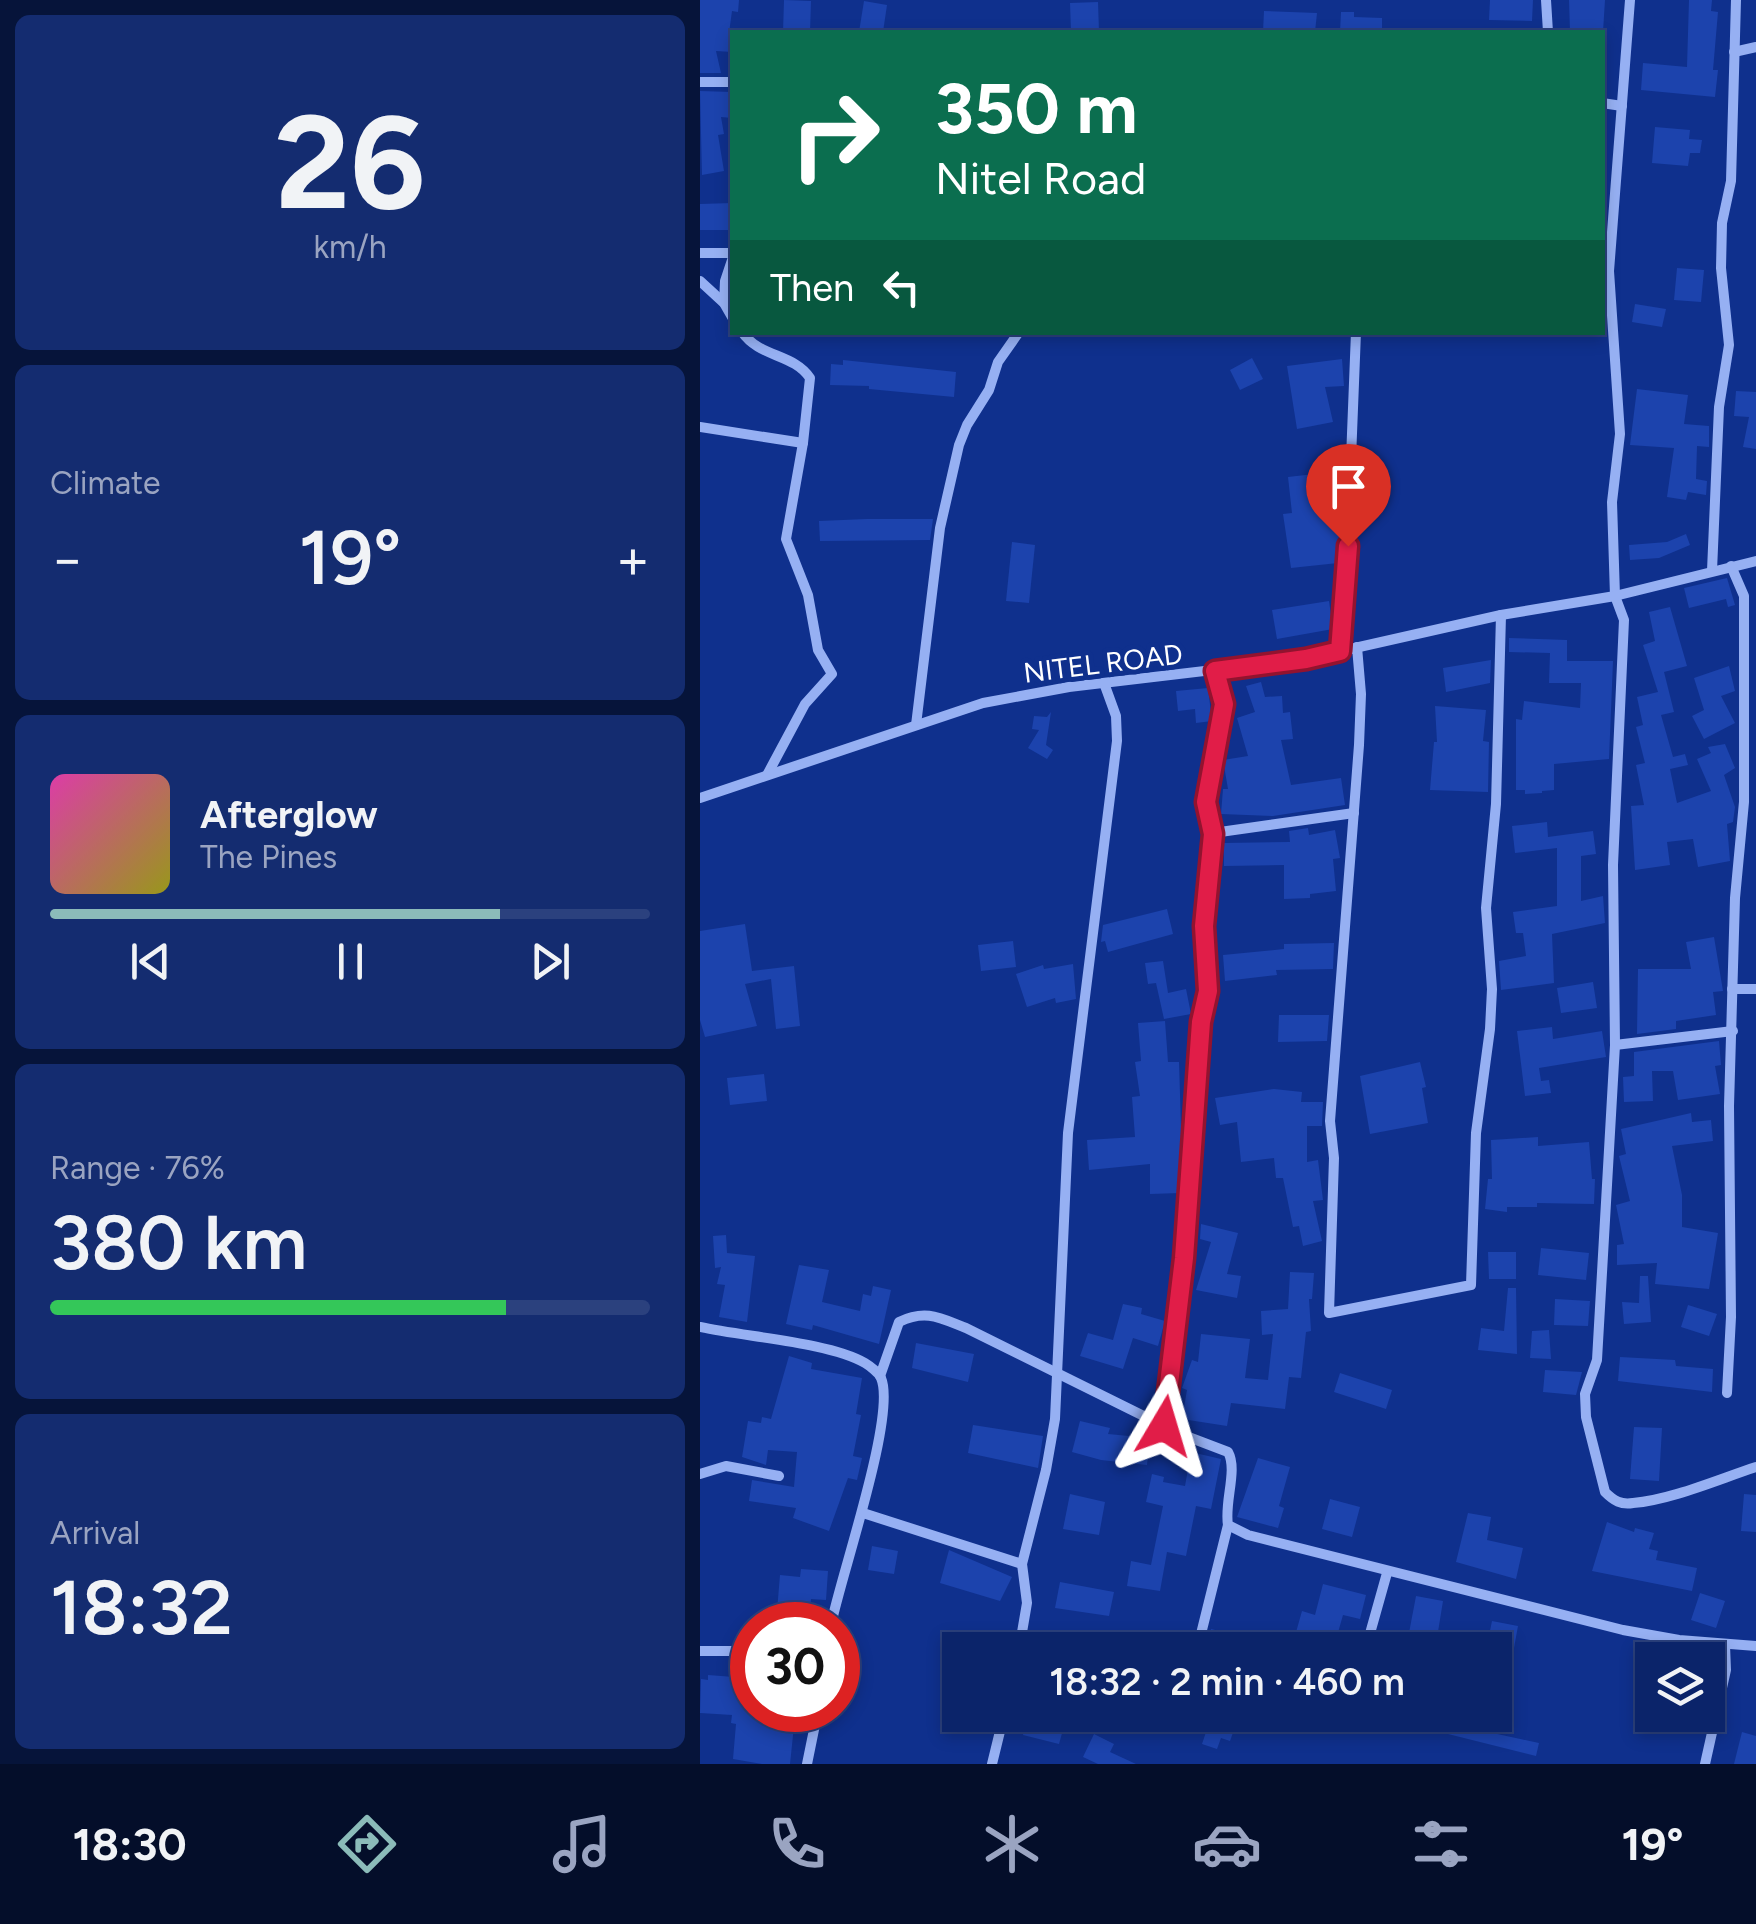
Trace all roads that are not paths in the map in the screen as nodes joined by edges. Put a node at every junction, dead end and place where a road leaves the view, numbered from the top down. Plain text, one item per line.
1 (1546, 0) edge
2 (1630, 0) edge
3 (1736, 0) edge
4 (1548, 30) edge
5 (1756, 46) edge
6 (1734, 52) junction
7 (700, 82) edge
8 (730, 82) edge
9 (1605, 103) edge
10 (1622, 106) junction
11 (700, 253) edge
12 (730, 256) edge
13 (730, 263) edge
14 (1606, 271) edge
15 (700, 281) edge
16 (724, 303) junction
17 (730, 314) edge
18 (744, 335) edge
19 (1017, 335) edge
20 (1356, 335) edge
21 (700, 427) edge
22 (804, 443) junction
23 (1756, 561) edge
24 (1731, 566) junction
25 (1712, 571) junction
26 (1615, 596) junction
27 (1501, 615) junction
28 (1357, 647) junction
29 (1340, 651) junction
30 (1215, 671) junction
31 (1104, 683) junction
32 (916, 726) junction
33 (767, 775) junction
34 (700, 798) edge
35 (1354, 813) junction
36 (1213, 834) junction
37 (1732, 989) junction
38 (1756, 989) edge
39 (1733, 1031) junction
40 (1615, 1045) junction
41 (700, 1327) edge
42 (1055, 1373) junction
43 (880, 1376) junction
44 (1728, 1393) dead end
45 (1164, 1426) junction
46 (1756, 1467) edge
47 (700, 1474) edge
48 (780, 1476) dead end
49 (863, 1513) junction
50 (1228, 1525) junction
51 (1022, 1564) junction
52 (1387, 1572) junction
53 (835, 1602) edge
54 (1022, 1632) edge
55 (1201, 1632) edge
56 (1370, 1632) edge
57 (1705, 1642) edge
58 (1725, 1645) joint
59 (1756, 1646) edge
60 (700, 1651) edge
61 (730, 1651) edge
62 (1725, 1674) edge
63 (814, 1732) edge
64 (1000, 1732) edge
65 (1711, 1732) edge
66 (807, 1764) edge
67 (992, 1764) edge
68 (1704, 1764) edge

1 - 4 street
2 - 10 street
3 - 6 street
5 - 6 street
6 - 25 street
7 - 8 street
9 - 10 street
10 - 14 street
11 - 12 street
13 - 16 street
14 - 26 street
15 - 16 street
16 - 17 street
18 - 22 street
19 - 32 street
20 - 29 street
21 - 22 street
22 - 33 street
23 - 24 street, NITEL ROAD
24 - 25 street, NITEL ROAD
24 - 37 street
25 - 26 street, NITEL ROAD
26 - 27 street, NITEL ROAD
26 - 40 street
27 - 28 street, NITEL ROAD
27 - 35 street
28 - 29 street, NITEL ROAD
28 - 35 street
29 - 30 street, NITEL ROAD
30 - 31 street, NITEL ROAD
30 - 36 street
31 - 32 street, NITEL ROAD
31 - 42 street
32 - 33 street, NITEL ROAD
33 - 34 street, NITEL ROAD
35 - 36 street
36 - 45 street
37 - 38 street
37 - 39 street
39 - 40 street
39 - 44 street
40 - 46 street
41 - 43 street
42 - 43 street
42 - 45 street
42 - 51 street
43 - 49 street
45 - 50 street
47 - 48 street
49 - 51 street
49 - 53 street
50 - 52 street
50 - 55 street
51 - 54 street
52 - 56 street
52 - 57 street
58 - 59 street
58 - 62 street
60 - 61 street
63 - 66 street
64 - 67 street
65 - 68 street

